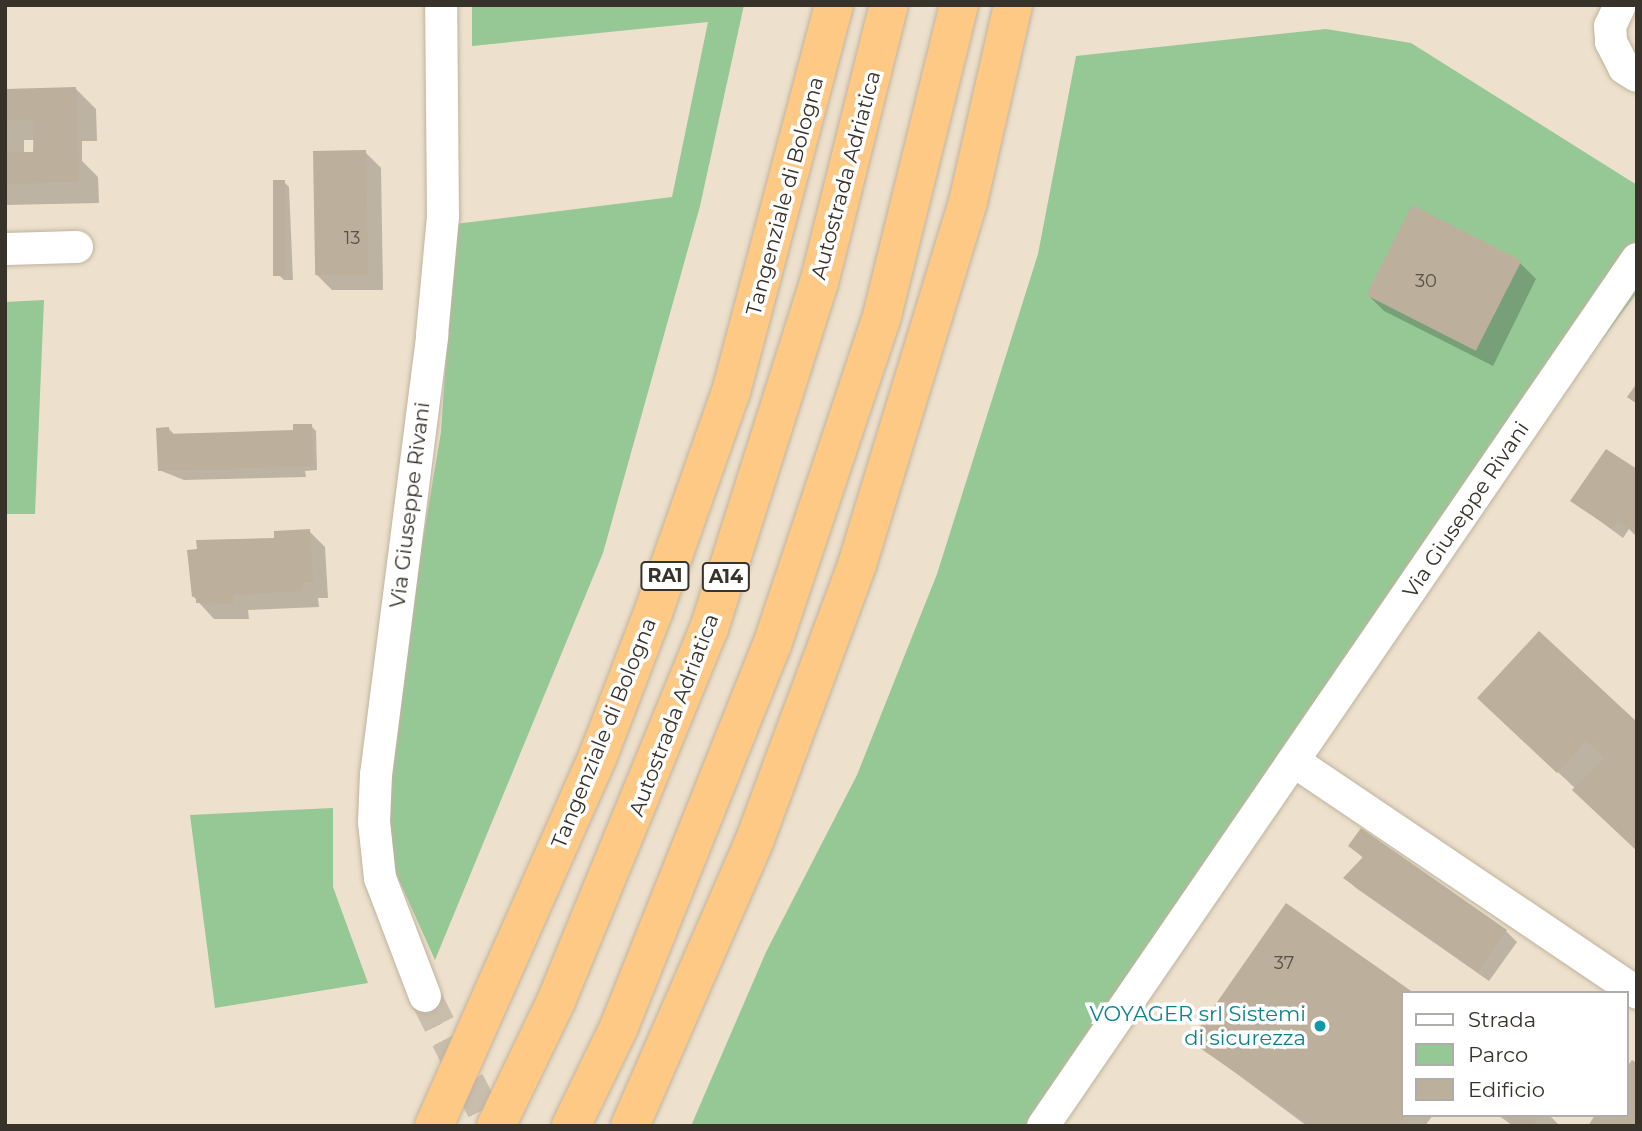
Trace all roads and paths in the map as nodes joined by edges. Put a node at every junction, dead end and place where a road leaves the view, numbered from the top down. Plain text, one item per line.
1 (441, 5) edge
2 (834, 5) edge
3 (889, 5) edge
4 (960, 5) edge
5 (1013, 5) edge
6 (1609, 8) edge
7 (1637, 76) edge
8 (77, 247) dead end
9 (5, 249) edge
10 (1637, 259) edge
11 (634, 662) junction
12 (1295, 762) junction
13 (1637, 993) edge
14 (425, 996) tunnel mouth
15 (661, 1062) junction
16 (407, 1126) edge
17 (434, 1126) edge
18 (496, 1126) edge
19 (571, 1126) edge
20 (630, 1126) edge
21 (653, 1126) edge
22 (1043, 1126) edge

1 - 14 street, Via Giuseppe Rivani
2 - 11 highway, Tangenziale di Bologna / RA1
3 - 18 highway, Autostrada Adriatica / A14
4 - 19 highway
5 - 15 highway
6 - 7 street
8 - 9 street
10 - 12 street, Via Giuseppe Rivani
11 - 16 highway
11 - 17 highway, Tangenziale di Bologna / RA1
12 - 13 street
12 - 22 street, Via Giuseppe Rivani
15 - 20 highway
15 - 21 highway

